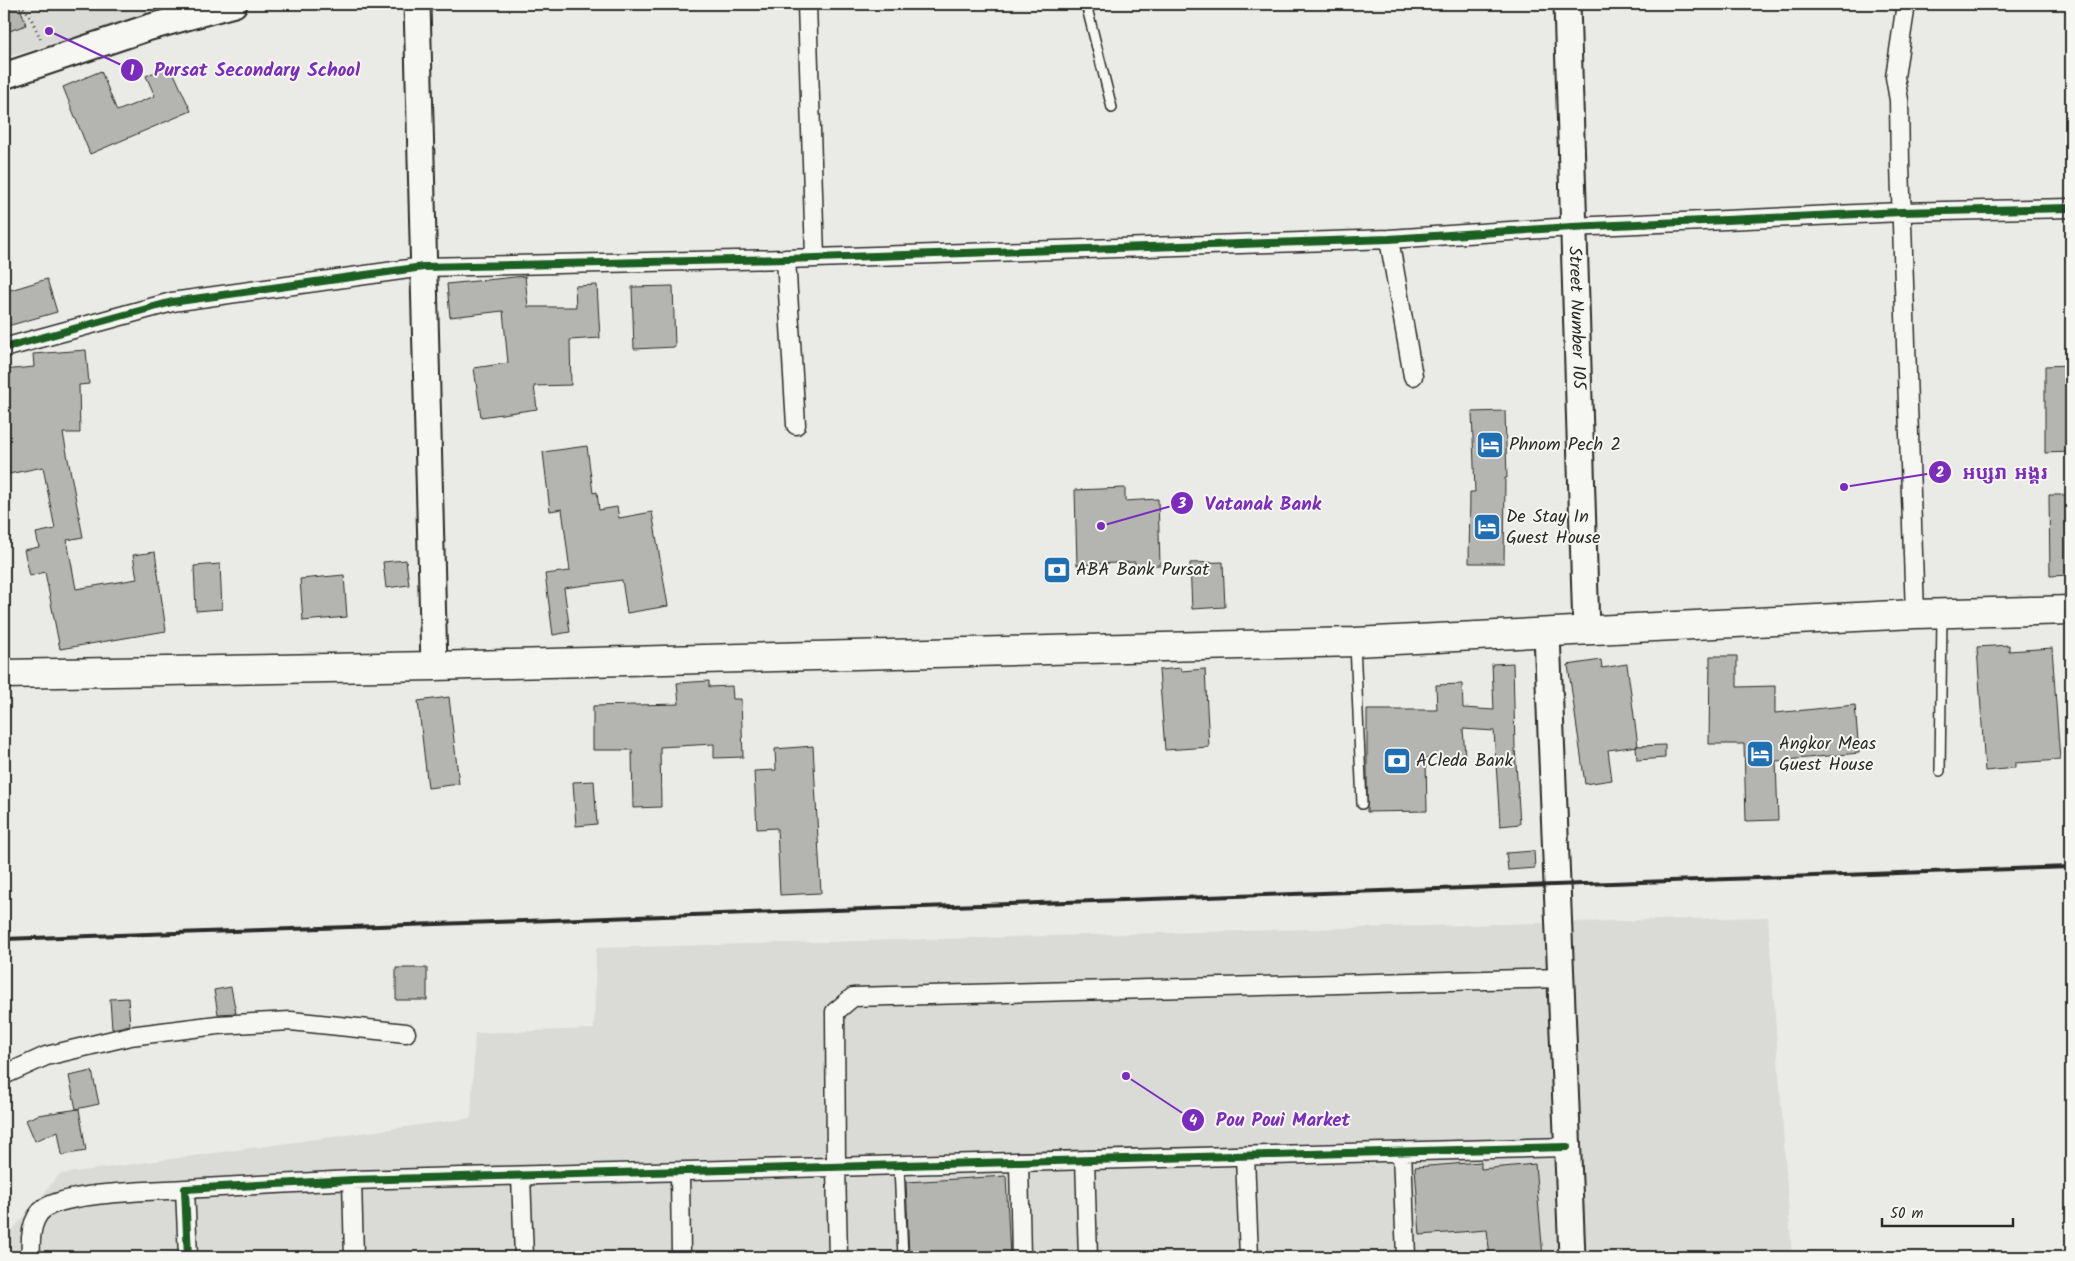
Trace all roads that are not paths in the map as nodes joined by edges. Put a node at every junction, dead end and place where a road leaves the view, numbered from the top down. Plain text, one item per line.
1 (234, 4) edge
2 (417, 4) edge
3 (807, 4) edge
4 (1086, 4) edge
5 (1567, 4) edge
6 (1906, 4) edge
7 (4, 76) edge
8 (1112, 108) dead end
9 (2071, 208) edge
10 (1902, 212) junction
11 (1572, 227) junction
12 (1389, 239) junction
13 (815, 257) junction
14 (786, 259) junction
15 (423, 267) junction
16 (4, 348) edge
17 (1413, 376) dead end
18 (796, 425) dead end
19 (2071, 610) edge
20 (1915, 614) junction
21 (1942, 614) junction
22 (1586, 631) junction
23 (1546, 634) junction
24 (1355, 642) junction
25 (434, 666) junction
26 (4, 674) edge
27 (1940, 770) dead end
28 (1362, 804) dead end
29 (1561, 978) junction
30 (406, 1033) dead end
31 (4, 1075) edge
32 (1568, 1147) junction
33 (1402, 1152) junction
34 (1246, 1156) junction
35 (1085, 1160) junction
36 (1019, 1162) junction
37 (899, 1166) junction
38 (836, 1167) junction
39 (680, 1172) junction
40 (521, 1176) junction
41 (352, 1180) junction
42 (185, 1189) junction
43 (30, 1257) edge
44 (188, 1257) edge
45 (354, 1257) edge
46 (524, 1257) edge
47 (681, 1257) edge
48 (838, 1257) edge
49 (903, 1257) edge
50 (1021, 1257) edge
51 (1088, 1257) edge
52 (1249, 1257) edge
53 (1406, 1257) edge
54 (1572, 1257) edge

1 - 7 street
2 - 15 street
3 - 13 street
4 - 8 lane
5 - 11 street, Street Number 105
6 - 10 street
9 - 10 street
10 - 11 street
10 - 20 street
11 - 12 street
11 - 22 street, Street Number 105
12 - 13 street
12 - 17 street
13 - 14 street
14 - 15 street
14 - 18 street
15 - 16 street
15 - 25 street
19 - 21 main road
20 - 21 main road
20 - 22 main road
21 - 27 lane
22 - 23 main road
23 - 24 main road
23 - 29 street
24 - 25 main road
24 - 28 lane
25 - 26 main road
29 - 32 street
29 - 38 street
30 - 31 street
32 - 33 street
32 - 54 street
33 - 34 street
33 - 53 street
34 - 35 street
34 - 52 street
35 - 36 street
35 - 51 street
36 - 37 street
36 - 50 street
37 - 38 street
37 - 49 lane
38 - 39 street
38 - 48 street
39 - 40 street
39 - 47 street
40 - 41 street
40 - 46 street
41 - 42 street
41 - 45 street
42 - 43 street
42 - 44 street

